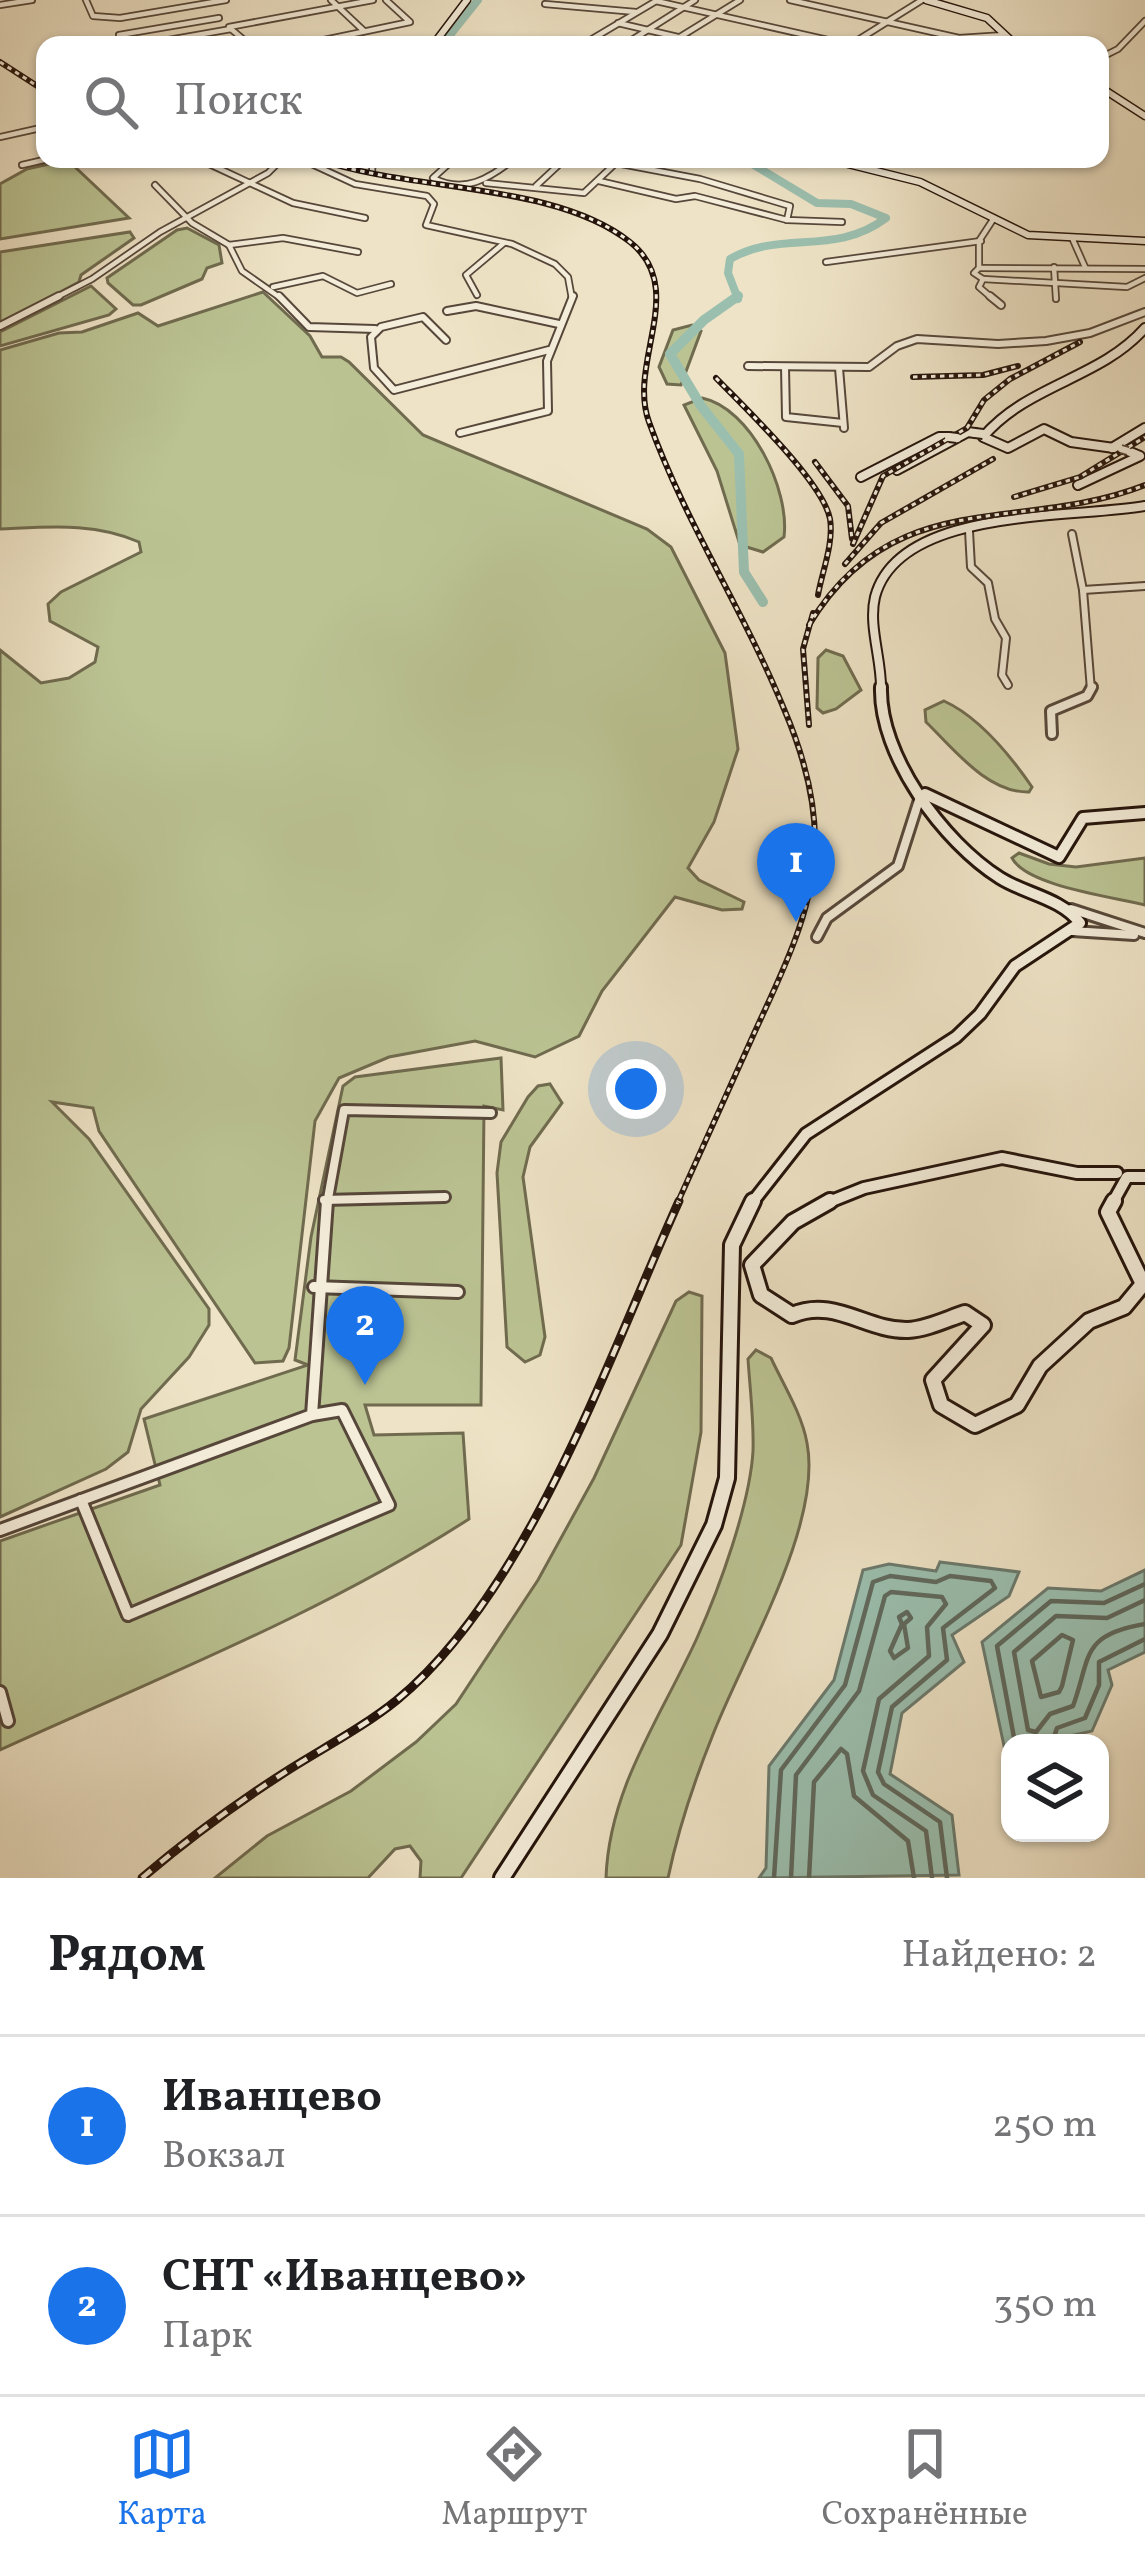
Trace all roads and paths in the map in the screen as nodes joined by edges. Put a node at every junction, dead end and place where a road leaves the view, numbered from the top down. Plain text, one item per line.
1 (32, 0) edge
2 (86, 0) edge
3 (226, 0) edge
4 (331, 0) edge
5 (373, 0) edge
6 (386, 0) edge
7 (467, 0) edge
8 (656, 0) edge
9 (695, 0) edge
10 (740, 0) edge
11 (790, 0) edge
12 (924, 0) edge
13 (200, 2) edge
14 (545, 4) dead end
15 (0, 5) edge
16 (338, 7) junction
17 (683, 8) junction
18 (637, 12) junction
19 (714, 14) junction
20 (120, 18) junction
21 (219, 18) junction
22 (1145, 21) edge
23 (618, 22) junction
24 (886, 22) junction
25 (173, 26) junction
26 (230, 28) junction
27 (651, 30) junction
28 (365, 32) junction
29 (119, 35) joint
30 (1005, 35) joint
31 (181, 36) edge
32 (187, 36) edge
33 (239, 36) edge
34 (351, 36) edge
35 (440, 36) edge
36 (596, 36) edge
37 (640, 36) edge
38 (673, 36) edge
39 (683, 36) edge
40 (811, 36) edge
41 (864, 36) edge
42 (950, 36) edge
43 (990, 36) edge
44 (1109, 54) edge
45 (1109, 93) edge
46 (1145, 116) edge
47 (36, 131) edge
48 (0, 137) edge
49 (36, 162) edge
50 (22, 165) dead end
51 (218, 168) edge
52 (269, 168) edge
53 (320, 168) edge
54 (372, 168) edge
55 (443, 168) edge
56 (504, 168) edge
57 (555, 168) edge
58 (611, 168) edge
59 (650, 168) edge
60 (864, 168) edge
61 (371, 172) dead end
62 (599, 181) junction
63 (250, 183) junction
64 (486, 183) junction
65 (155, 185) dead end
66 (536, 186) junction
67 (186, 218) junction
68 (364, 218) dead end
69 (994, 218) junction
70 (787, 220) junction
71 (842, 222) dead end
72 (1006, 224) junction
73 (1145, 239) edge
74 (1073, 240) junction
75 (982, 241) junction
76 (506, 242) junction
77 (229, 245) junction
78 (358, 252) dead end
79 (826, 262) dead end
80 (1054, 267) junction
81 (1084, 267) junction
82 (979, 268) junction
83 (1145, 269) edge
84 (1145, 278) edge
85 (982, 279) junction
86 (391, 284) dead end
87 (1056, 284) junction
88 (272, 288) junction
89 (477, 295) dead end
90 (1056, 299) dead end
91 (1001, 305) dead end
92 (447, 311) dead end
93 (1145, 312) edge
94 (559, 324) junction
95 (0, 326) edge
96 (376, 328) junction
97 (1145, 328) edge
98 (446, 340) dead end
99 (1130, 344) junction
100 (1145, 345) edge
101 (549, 350) junction
102 (748, 366) dead end
103 (785, 367) junction
104 (839, 368) junction
105 (1145, 428) edge
106 (460, 433) dead end
107 (981, 434) junction
108 (955, 438) junction
109 (1108, 449) junction
110 (897, 470) dead end
111 (861, 477) dead end
112 (1078, 485) dead end
113 (1145, 506) edge
114 (969, 530) junction
115 (1072, 534) dead end
116 (1145, 586) edge
117 (1083, 590) junction
118 (1008, 685) dead end
119 (1052, 734) dead end
120 (922, 793) junction
121 (1145, 813) edge
122 (1071, 909) junction
123 (1070, 931) junction
124 (1145, 935) edge
125 (817, 938) dead end
126 (491, 1113) dead end
127 (1117, 1173) dead end
128 (1145, 1177) edge
129 (445, 1197) dead end
130 (324, 1200) junction
131 (314, 1287) junction
132 (458, 1292) dead end
133 (312, 1415) junction
134 (81, 1500) junction
135 (0, 1530) edge
136 (0, 1692) edge
137 (8, 1721) dead end
138 (502, 1878) edge

1 - 15 street
2 - 20 street
3 - 13 street
4 - 16 street
5 - 16 street
6 - 28 street
7 - 35 street
8 - 17 street
8 - 18 street
9 - 17 street
10 - 19 street
11 - 24 street
12 - 24 street
12 - 30 street
13 - 20 street
13 - 21 street
14 - 18 street
16 - 26 street
16 - 28 street
17 - 19 street
17 - 27 street
18 - 23 street
19 - 39 street
19 - 40 street
20 - 29 street
21 - 25 street
21 - 26 street
22 - 44 street
23 - 27 street
23 - 36 street
24 - 41 street
24 - 42 street
25 - 29 street
25 - 31 street
26 - 32 street
26 - 33 street
27 - 37 street
27 - 38 street
28 - 34 street
30 - 43 street
45 - 46 street
47 - 48 street
49 - 50 street
51 - 63 street
52 - 63 street
53 - 76 street
54 - 61 street
55 - 64 street
56 - 64 street
57 - 66 street
58 - 62 street
59 - 70 street
60 - 69 street
62 - 66 street
62 - 70 street
63 - 67 street
63 - 68 street
64 - 66 street
65 - 67 street
67 - 77 street
67 - 95 street
69 - 72 street
69 - 75 street
70 - 71 street
72 - 73 street
72 - 74 street
73 - 74 street
74 - 81 street
75 - 79 street
75 - 82 street
76 - 89 street
76 - 94 street
77 - 78 street
77 - 88 street
80 - 81 street
80 - 82 street
80 - 87 street
81 - 83 street
82 - 85 street
84 - 87 street
85 - 87 street
85 - 91 street
86 - 88 street
87 - 90 street
88 - 96 street
92 - 94 street
93 - 104 street
94 - 101 street
96 - 98 street
96 - 101 street
97 - 99 street
99 - 100 street
99 - 107 street
101 - 106 street
102 - 103 street
103 - 104 street
103 - 104 street
105 - 109 street
107 - 108 street
107 - 109 street
108 - 110 street
108 - 111 street
109 - 112 street
113 - 114 street
114 - 118 street
114 - 120 street
115 - 117 street
116 - 117 street
117 - 119 street
120 - 121 street
120 - 122 street
120 - 125 street
122 - 123 street
122 - 124 street
123 - 124 street
123 - 138 street
126 - 130 street
127 - 128 street
129 - 130 street
130 - 131 street
131 - 132 street
131 - 133 street
133 - 134 street
133 - 134 street
134 - 135 street
136 - 137 street

